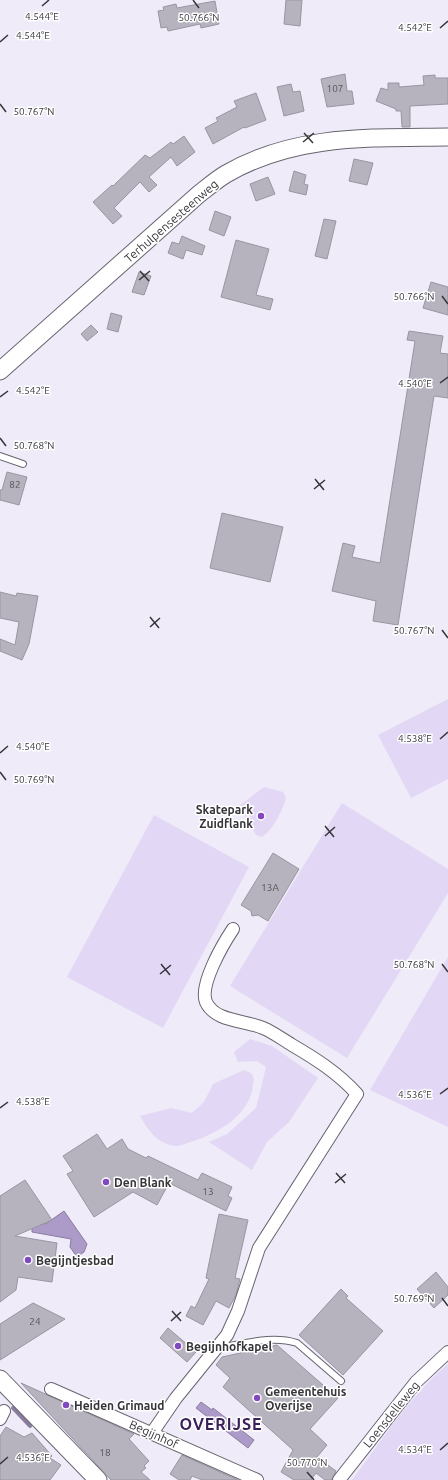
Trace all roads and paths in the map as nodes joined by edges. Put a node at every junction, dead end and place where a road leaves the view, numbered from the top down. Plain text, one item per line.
1 (448, 137) edge
2 (0, 371) edge
3 (0, 456) edge
4 (23, 464) dead end
5 (233, 929) dead end
6 (218, 1348) junction
7 (448, 1352) edge
8 (5, 1377) edge
9 (341, 1381) dead end
10 (51, 1388) dead end
11 (152, 1433) junction
12 (98, 1480) edge
13 (257, 1480) edge
14 (339, 1480) edge

1 - 2 main road, Terhulpensesteenweg
3 - 4 lane
5 - 6 street
6 - 9 lane
6 - 11 street
7 - 14 street, Loensdelleweg
8 - 12 main road
10 - 11 street, Begijnhof
11 - 13 street, Begijnhof

